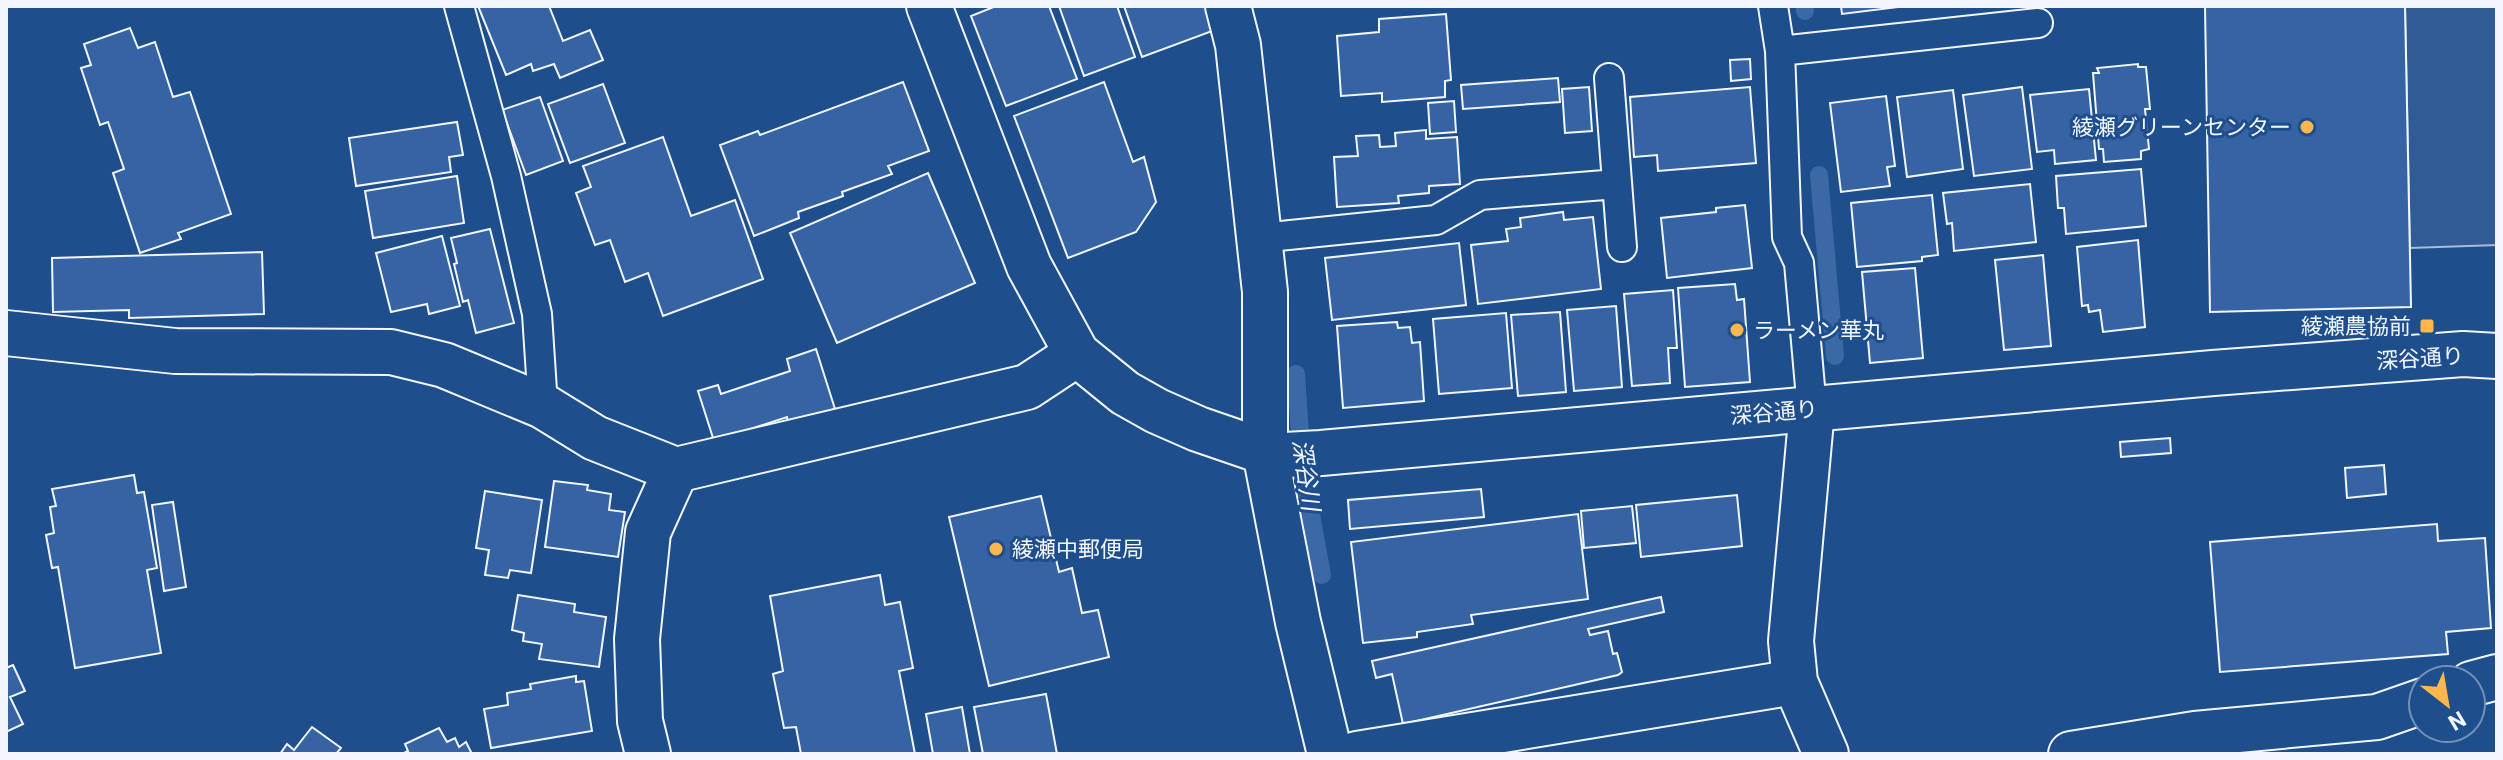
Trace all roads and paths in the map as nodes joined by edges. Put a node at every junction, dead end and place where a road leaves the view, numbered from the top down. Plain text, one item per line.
1 (459, 6) edge
2 (929, 6) edge
3 (1228, 6) edge
4 (1773, 6) edge
5 (2038, 23) dead end
6 (1780, 51) junction
7 (1609, 78) dead end
8 (1617, 184) junction
9 (1260, 238) junction
10 (1622, 247) dead end
11 (6, 333) edge
12 (1077, 354) junction
13 (2497, 356) edge
14 (543, 406) junction
15 (1812, 409) junction
16 (1290, 453) junction
17 (676, 470) junction
18 (1795, 682) junction
19 (2407, 707) edge
20 (2198, 744) edge
21 (648, 754) edge
22 (1330, 754) edge
23 (1357, 754) edge
24 (1826, 754) edge
25 (2071, 754) edge

1 - 14 lane
2 - 12 street
3 - 9 street
4 - 6 lane
5 - 6 lane
6 - 15 lane
7 - 8 lane
8 - 9 lane
8 - 10 lane
9 - 16 street
11 - 14 street
12 - 16 street, 深谷通り
12 - 17 street
13 - 15 street, 深谷通り
14 - 17 street
15 - 16 street, 深谷通り
15 - 18 street
16 - 22 street
17 - 21 street
18 - 23 street
18 - 24 street
19 - 20 street
20 - 25 street

